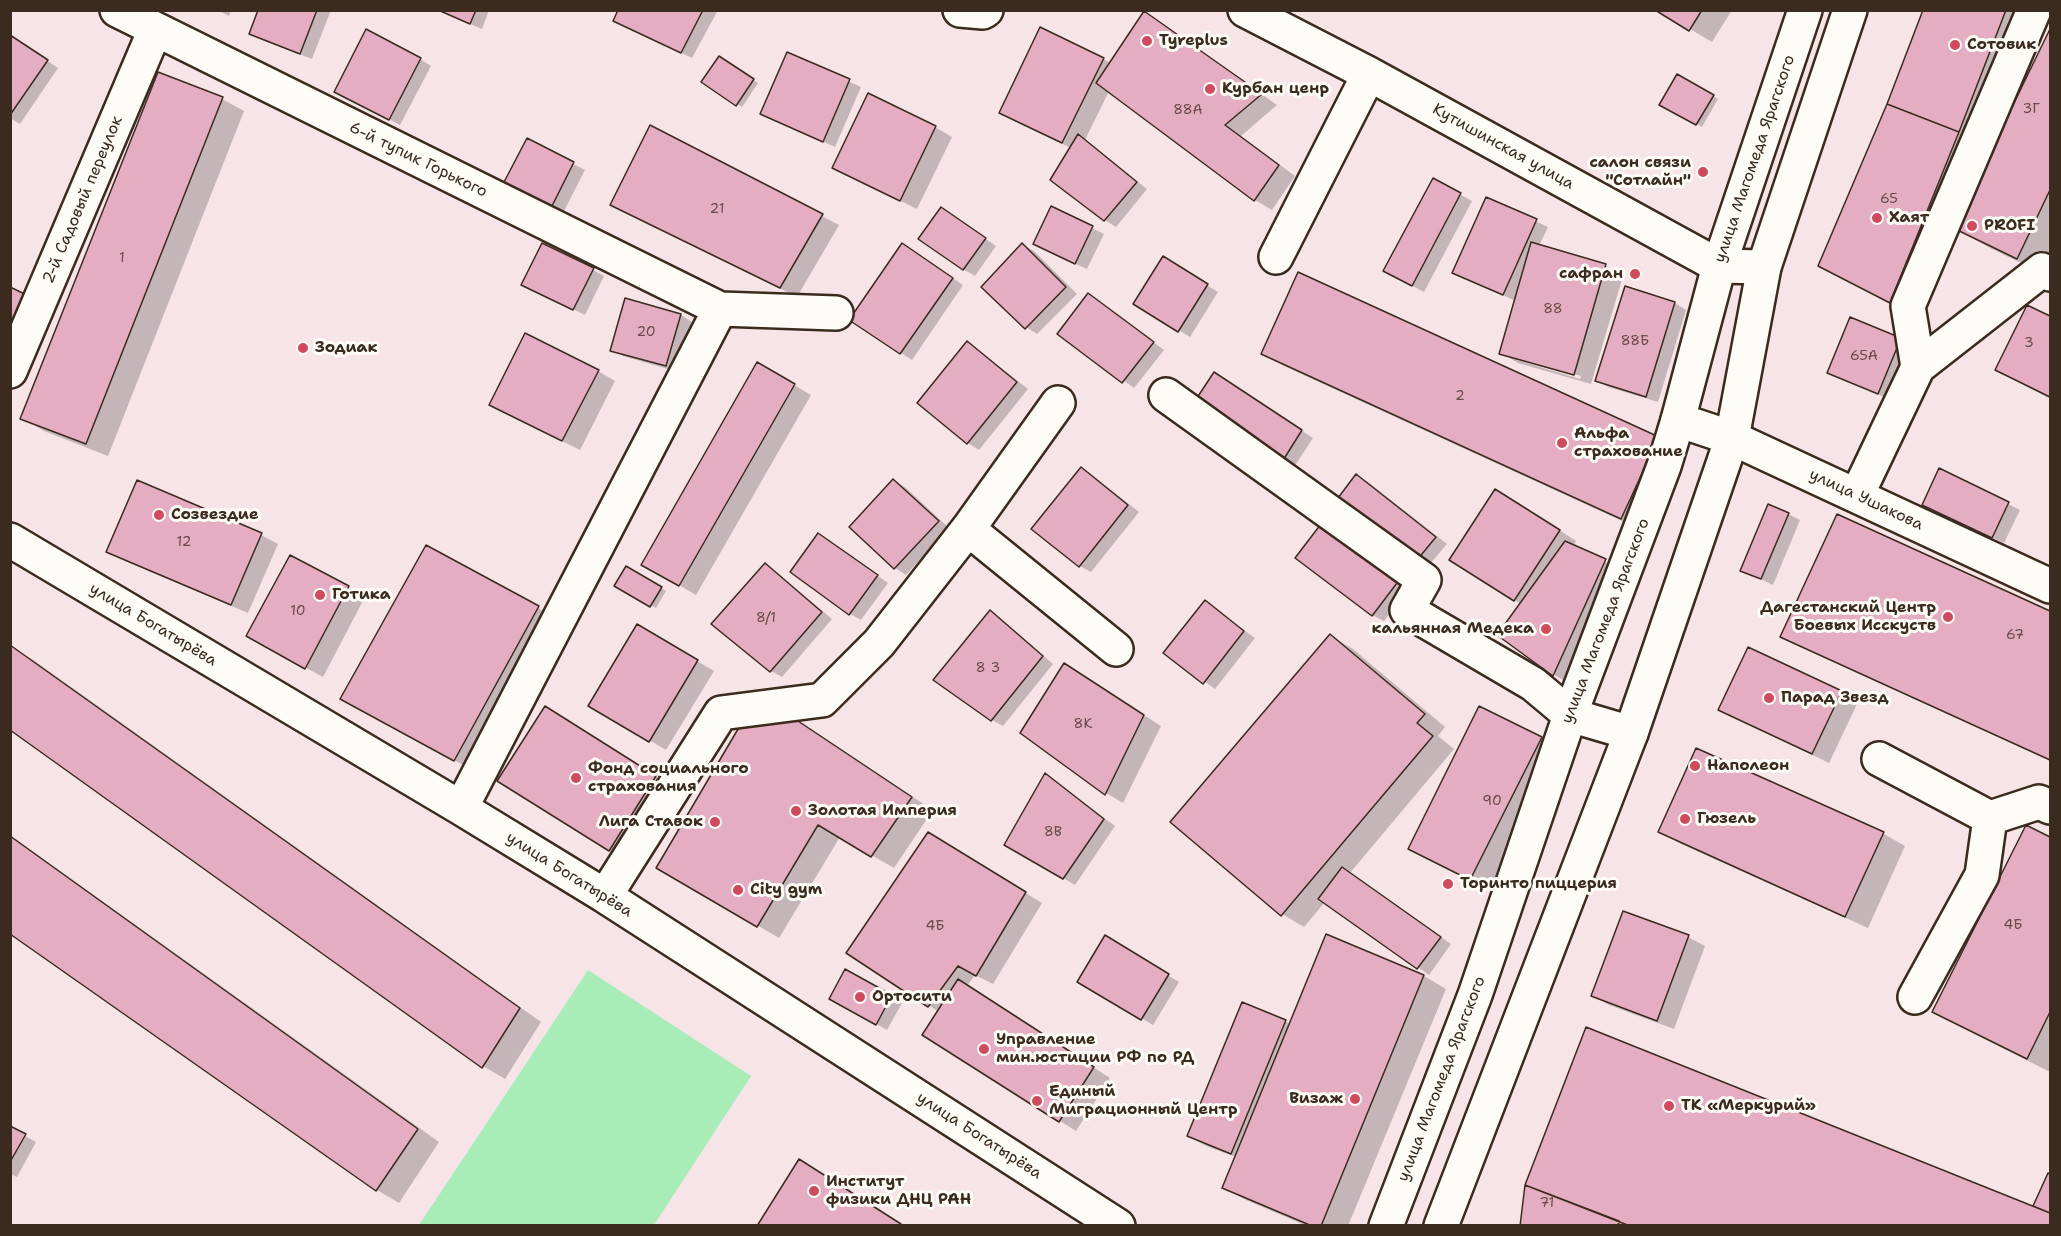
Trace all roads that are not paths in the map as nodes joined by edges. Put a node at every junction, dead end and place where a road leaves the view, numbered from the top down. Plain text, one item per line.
1 (117, 10) edge
2 (960, 10) edge
3 (986, 10) edge
4 (1245, 10) edge
5 (1805, 10) edge
6 (1850, 10) edge
7 (2034, 10) edge
8 (155, 30) junction
9 (1369, 74) junction
10 (1276, 257) dead end
11 (1719, 266) junction
12 (1764, 267) junction
13 (2050, 274) edge
14 (720, 309) junction
15 (836, 313) dead end
16 (1918, 367) junction
17 (10, 371) edge
18 (1166, 395) dead end
19 (1058, 403) dead end
20 (1678, 420) junction
21 (1732, 438) junction
22 (1857, 495) junction
23 (968, 530) junction
24 (10, 540) edge
25 (2050, 586) edge
26 (1116, 649) dead end
27 (1570, 715) junction
28 (1632, 734) junction
29 (1879, 759) dead end
30 (2050, 807) edge
31 (461, 808) junction
32 (1990, 818) junction
33 (605, 896) junction
34 (1915, 997) dead end
35 (1118, 1226) edge
36 (1386, 1226) edge
37 (1441, 1226) edge

1 - 8 main road, 6-й тупик Горького
2 - 3 main road
4 - 9 main road, Кутишинская улица
5 - 11 main road, улица Магомеда Ярагского
6 - 12 main road
7 - 16 main road
8 - 14 main road, 6-й тупик Горького
8 - 17 main road, 2-й Садовый переулок
9 - 10 main road
9 - 11 main road, Кутишинская улица
11 - 12 main road, Кутишинская улица
11 - 20 main road, улица Магомеда Ярагского
12 - 21 main road
13 - 16 main road
14 - 15 main road
14 - 31 main road
16 - 22 main road
18 - 27 main road
19 - 23 main road
20 - 21 main road, улица Ушакова
20 - 27 main road, улица Магомеда Ярагского
21 - 22 main road, улица Ушакова
21 - 28 main road
22 - 25 main road, улица Ушакова
23 - 26 main road
23 - 33 main road
24 - 31 main road, улица Богатырёва
27 - 28 main road
27 - 36 main road, улица Магомеда Ярагского
28 - 37 main road
29 - 32 main road
30 - 32 main road
31 - 33 main road, улица Богатырёва
32 - 34 main road
33 - 35 main road, улица Богатырёва

